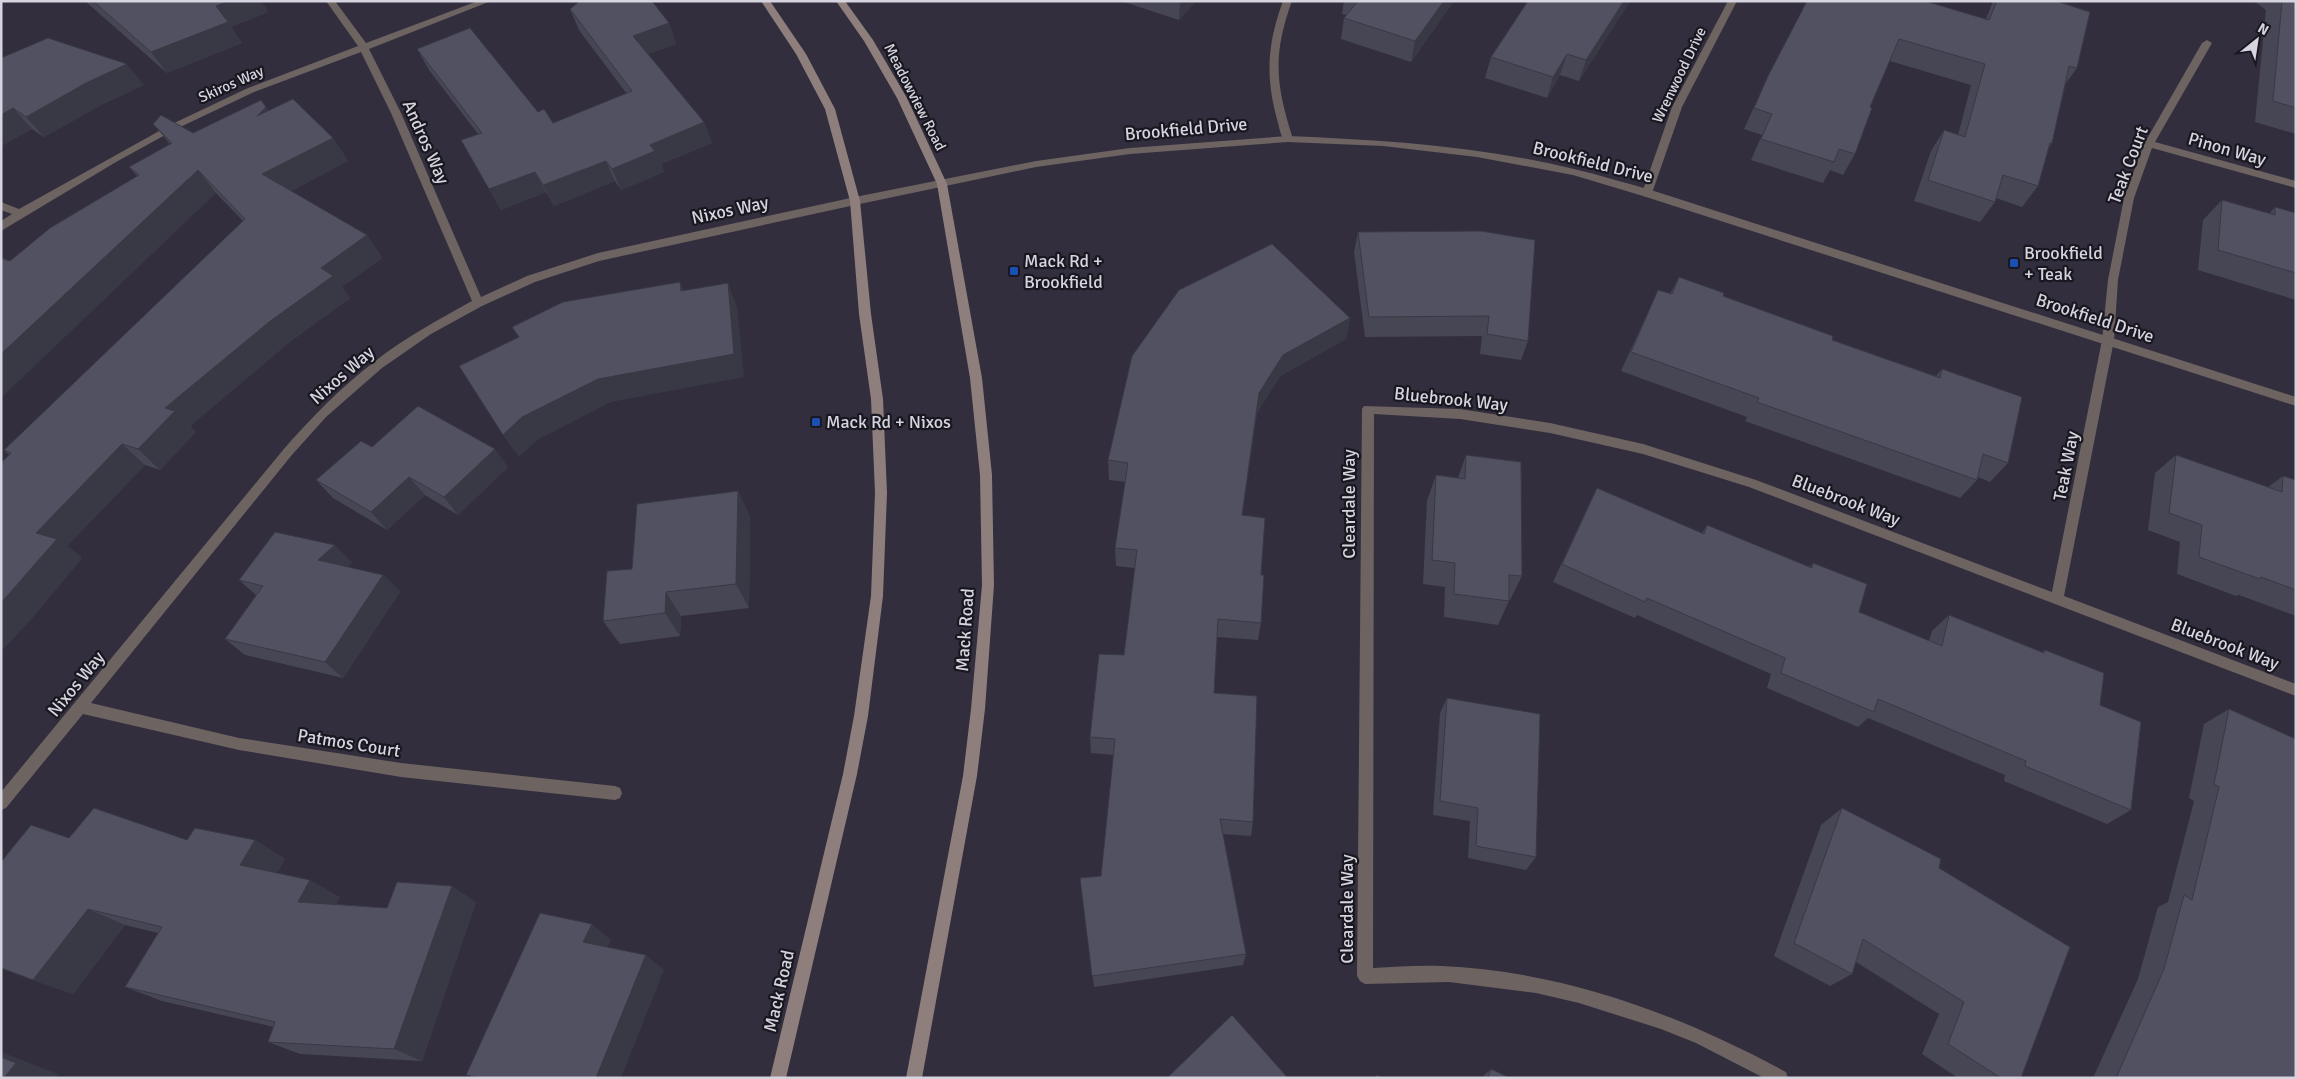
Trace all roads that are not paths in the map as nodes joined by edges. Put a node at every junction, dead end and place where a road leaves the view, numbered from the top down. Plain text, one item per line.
1 (330, 1) edge
2 (487, 1) edge
3 (765, 1) edge
4 (840, 1) edge
5 (1288, 1) edge
6 (1734, 1) edge
7 (2207, 43) dead end
8 (364, 48) junction
9 (1288, 139) junction
10 (2150, 144) junction
11 (942, 184) junction
12 (2296, 185) edge
13 (1647, 193) junction
14 (855, 201) junction
15 (1, 206) edge
16 (20, 213) junction
17 (1, 227) edge
18 (478, 302) junction
19 (2108, 340) junction
20 (2296, 402) edge
21 (1368, 409) joint
22 (2057, 599) junction
23 (2296, 690) edge
24 (81, 707) junction
25 (615, 793) dead end
26 (1, 803) edge
27 (778, 1078) edge
28 (914, 1078) edge
29 (1780, 1078) edge

1 - 8 street, Andros Way
2 - 8 street, Skiros Way
3 - 14 main road
4 - 11 main road, Meadowview Road
5 - 9 street
6 - 13 street, Wrenwood Drive
7 - 10 street, Teak Court
8 - 16 street, Skiros Way
8 - 18 street, Andros Way
9 - 11 street, Brookfield Drive
9 - 13 street, Brookfield Drive
10 - 12 street, Pinon Way
10 - 19 street, Teak Court
11 - 14 street, Brookfield Drive
11 - 28 main road, Mack Road
13 - 19 street, Brookfield Drive
14 - 18 street, Nixos Way
14 - 27 main road, Mack Road
15 - 16 street
16 - 17 street, Skiros Way
18 - 24 street, Nixos Way
19 - 20 street, Brookfield Drive
19 - 22 street, Teak Way
21 - 22 street, Bluebrook Way
21 - 29 street, Cleardale Way
22 - 23 street, Bluebrook Way
24 - 25 street, Patmos Court
24 - 26 street, Nixos Way

